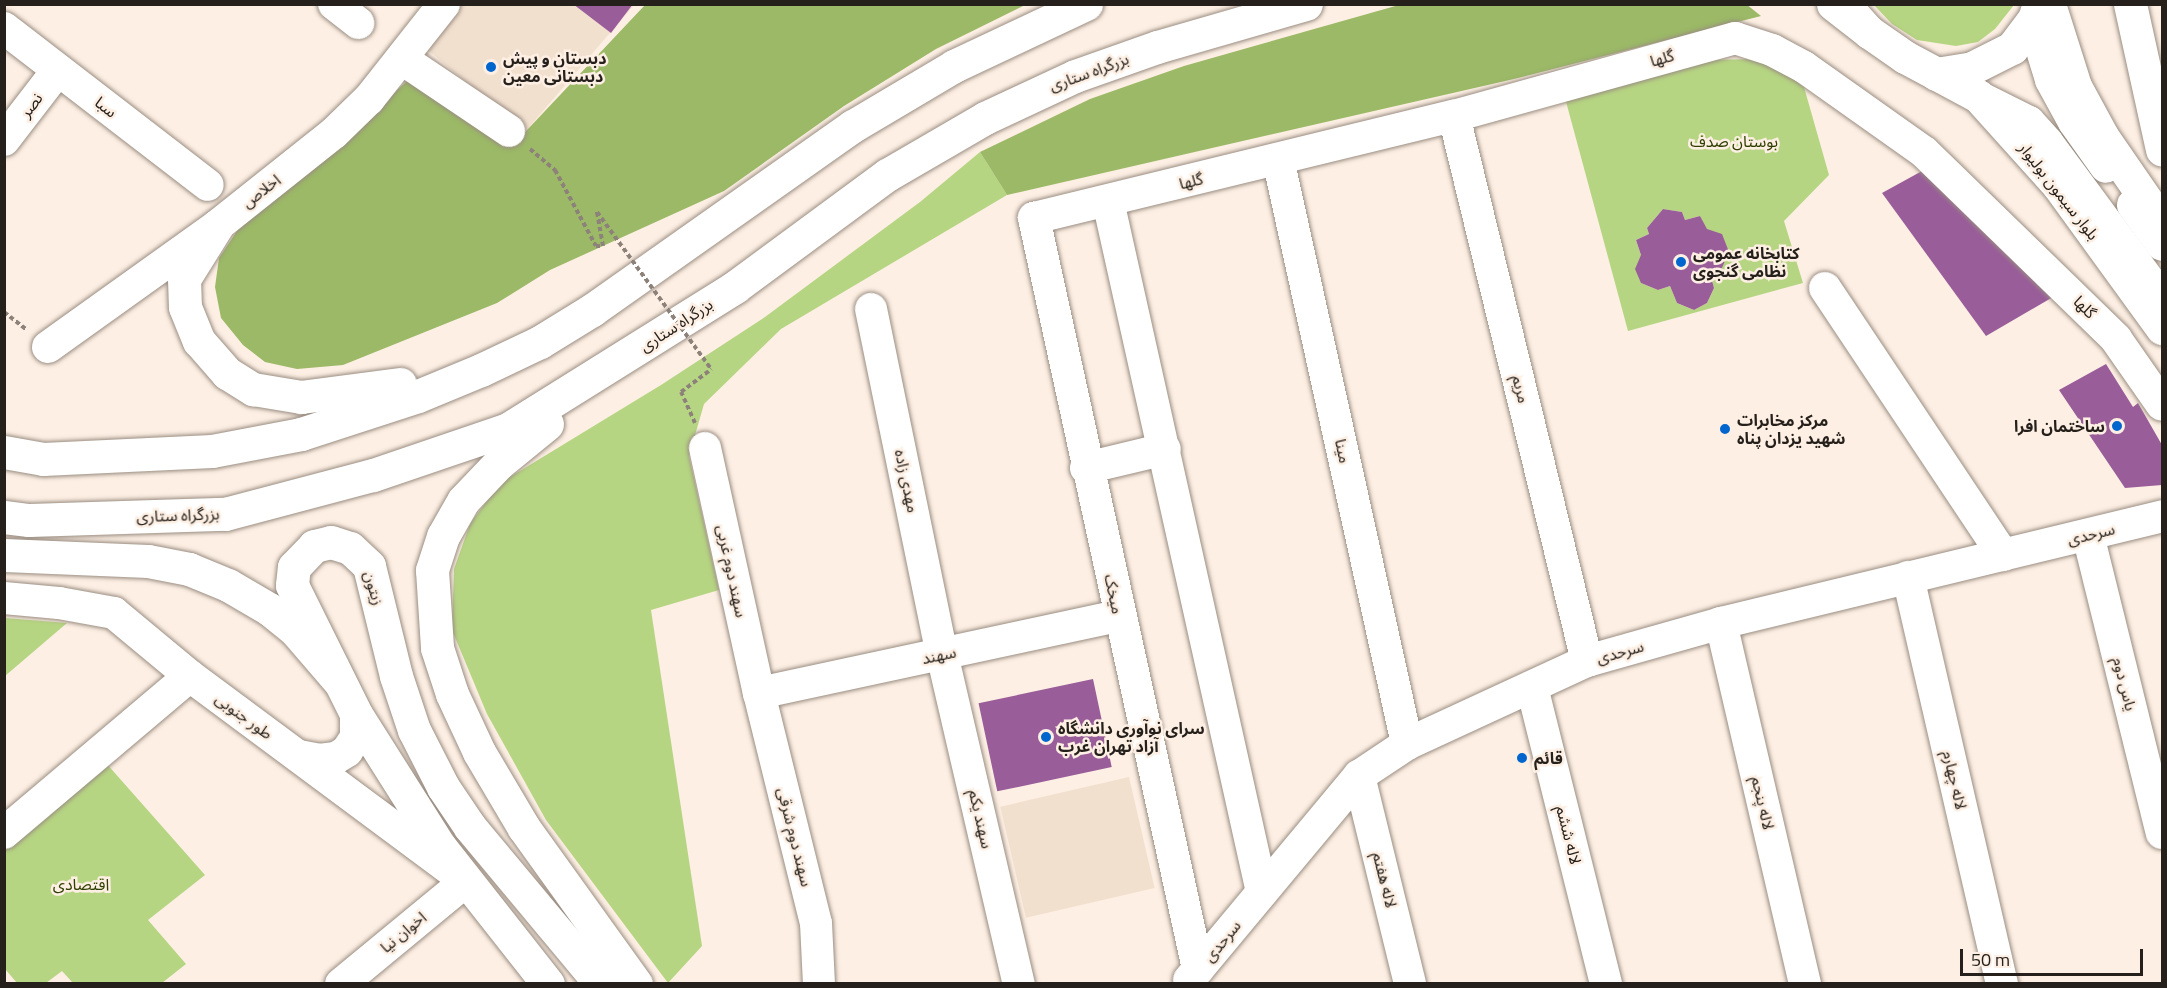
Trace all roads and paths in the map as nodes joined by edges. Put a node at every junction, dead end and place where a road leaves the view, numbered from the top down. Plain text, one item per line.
1 (334, 4) edge
2 (444, 4) edge
3 (1086, 4) edge
4 (1306, 4) edge
5 (1833, 4) edge
6 (1843, 4) edge
7 (2041, 4) edge
8 (2049, 4) edge
9 (2130, 4) edge
10 (358, 23) dead end
11 (4, 28) edge
12 (1869, 32) junction
13 (402, 59) junction
14 (58, 69) junction
15 (1936, 74) junction
16 (1978, 96) junction
17 (1454, 116) junction
18 (509, 131) joint
19 (4, 140) edge
20 (2163, 150) edge
21 (1278, 159) junction
22 (208, 185) dead end
23 (1108, 201) junction
24 (1035, 218) joint
25 (2163, 223) edge
26 (217, 226) junction
27 (2163, 245) edge
28 (1825, 288) dead end
29 (2163, 298) edge
30 (871, 309) dead end
31 (2163, 328) edge
32 (645, 346) junction
33 (48, 347) dead end
34 (482, 370) junction
35 (2163, 405) edge
36 (4, 443) edge
37 (705, 448) joint
38 (1166, 449) junction
39 (4, 452) edge
40 (43, 459) junction
41 (1086, 468) junction
42 (2163, 516) edge
43 (4, 517) edge
44 (2088, 535) junction
45 (4, 555) edge
46 (2003, 555) junction
47 (1908, 577) junction
48 (4, 598) edge
49 (1118, 616) junction
50 (1721, 623) junction
51 (942, 654) junction
52 (1587, 661) junction
53 (190, 676) junction
54 (338, 680) junction
55 (1532, 687) junction
56 (759, 693) junction
57 (356, 714) junction
58 (1407, 744) junction
59 (299, 756) junction
60 (1359, 776) junction
61 (4, 833) edge
62 (2163, 834) edge
63 (466, 881) junction
64 (1262, 892) junction
65 (1202, 974) edge
66 (547, 983) edge
67 (341, 984) edge
68 (601, 984) edge
69 (636, 984) edge
70 (819, 984) edge
71 (1019, 984) edge
72 (1410, 984) edge
73 (1606, 984) edge
74 (1805, 984) edge
75 (2002, 984) edge

1 - 10 street
2 - 13 street, اخلاص
3 - 34 main road
4 - 32 main road, بزرگراه ستاری
5 - 12 main road
6 - 12 main road
7 - 15 main road
7 - 27 street
8 - 25 main road
9 - 20 main road
11 - 14 street, سبا
12 - 15 main road, بلوار سیمون بولیوار
13 - 18 street
13 - 26 street, اخلاص
14 - 19 street, نصر
14 - 22 street, سبا
15 - 16 main road, بلوار سیمون بولیوار
16 - 29 street
16 - 31 main road, بلوار سیمون بولیوار
17 - 21 street, گلها
17 - 35 street, گلها
17 - 52 street, مریم
18 - 37 path, bridge
21 - 23 street, گلها
21 - 58 street, مینا
23 - 24 street, گلها
23 - 38 street
24 - 41 street, میخک
26 - 33 street, اخلاص
26 - 34 main road
28 - 46 street
30 - 51 street, مهدی زاده
32 - 43 main road, بزرگراه ستاری
32 - 69 main road
34 - 40 main road
36 - 40 main road
37 - 56 street, سهند دوم غربی
38 - 41 street
38 - 64 street
39 - 40 main road
41 - 49 street, میخک
42 - 44 street, سرحدی
44 - 46 street, سرحدی
44 - 62 street, یاس دوم
45 - 54 main road
46 - 47 street, سرحدی
47 - 50 street, سرحدی
47 - 75 street, لاله چهارم
48 - 53 street, طور جنوبی
49 - 51 street, سهند
49 - 65 street, میخک
50 - 52 street, سرحدی
50 - 74 street, لاله پنجم
51 - 56 street, سهند
51 - 71 street, سهند يكم
52 - 55 street, سرحدی
53 - 59 street, طور جنوبی
53 - 61 street
54 - 57 main road, زیتون
54 - 68 main road, زیتون
55 - 58 street, سرحدی
55 - 73 street, لاله ششم
56 - 70 street, سهند دوم شرقی
57 - 59 street
57 - 63 main road, زیتون
58 - 60 street, سرحدی
59 - 63 street, طور جنوبی
60 - 64 street, سرحدی
60 - 72 street, لاله هفتم
63 - 66 main road, زیتون
63 - 67 street, اخوان نیا
64 - 65 street, سرحدی

